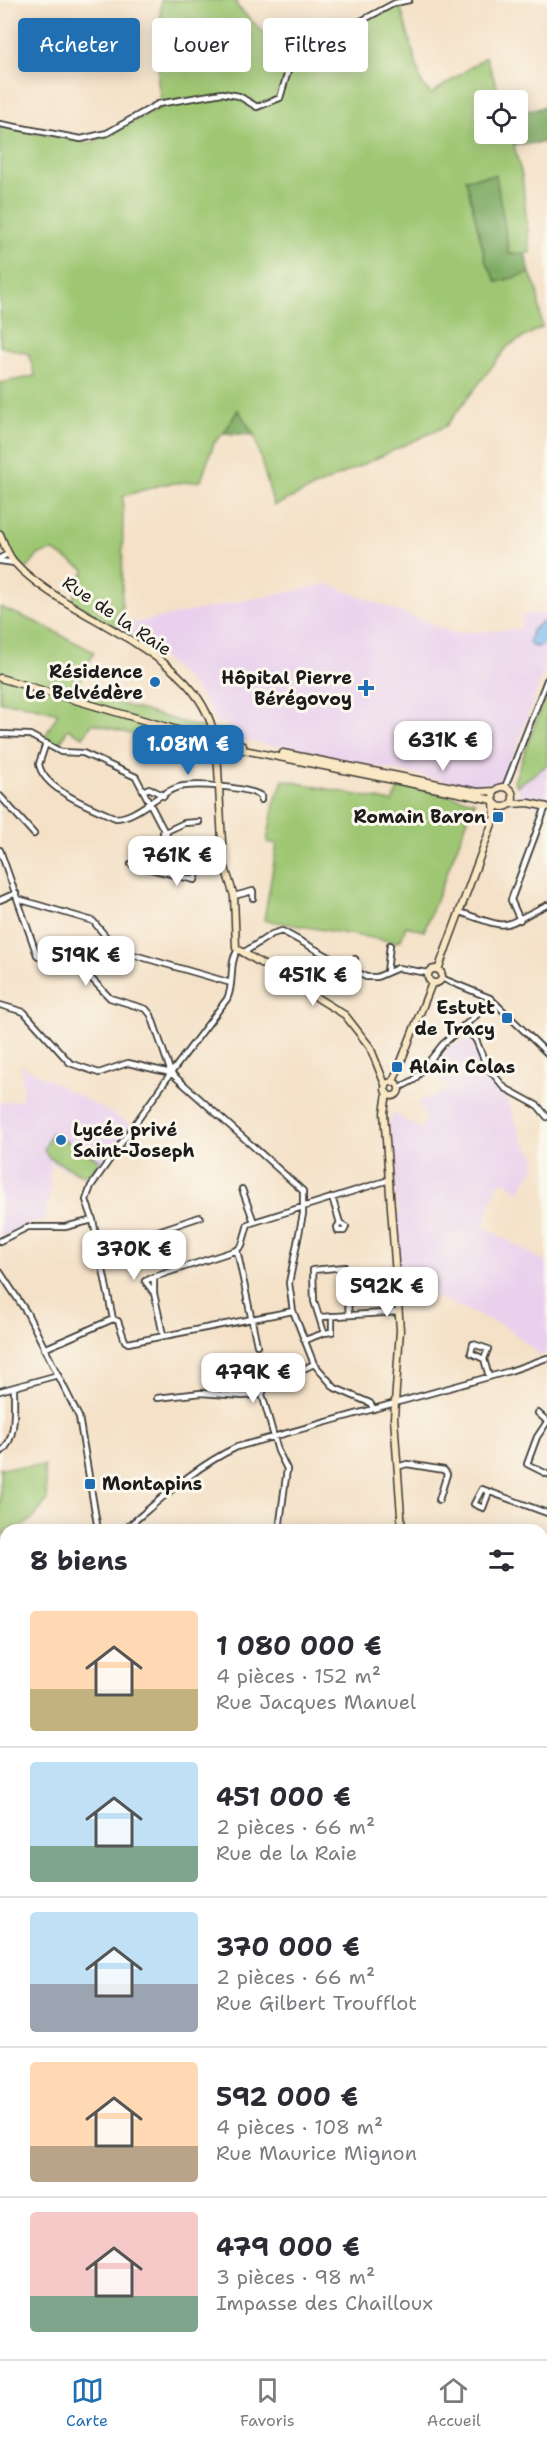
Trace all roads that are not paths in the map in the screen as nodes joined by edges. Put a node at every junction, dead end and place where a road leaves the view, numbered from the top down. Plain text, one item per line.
1 (410, 0) edge
2 (0, 124) edge
3 (0, 534) edge
4 (8, 554) junction
5 (0, 560) edge
6 (15, 563) junction
7 (0, 678) edge
8 (547, 680) edge
9 (213, 730) junction
10 (0, 734) edge
11 (207, 739) junction
12 (46, 743) junction
13 (225, 743) junction
14 (217, 750) junction
15 (505, 787) junction
16 (218, 788) junction
17 (145, 790) junction
18 (494, 791) junction
19 (512, 792) junction
20 (0, 796) edge
21 (164, 796) junction
22 (261, 800) dead end
23 (494, 801) junction
24 (529, 803) junction
25 (149, 804) junction
26 (508, 805) junction
27 (546, 807) edge
28 (495, 816) junction
29 (199, 822) dead end
30 (164, 833) junction
31 (34, 834) dead end
32 (0, 850) edge
33 (223, 861) junction
34 (131, 864) dead end
35 (200, 864) junction
36 (17, 896) junction
37 (234, 896) junction
38 (253, 898) dead end
39 (0, 900) edge
40 (547, 905) edge
41 (460, 912) junction
42 (520, 920) junction
43 (390, 945) dead end
44 (241, 952) junction
45 (355, 959) dead end
46 (349, 967) junction
47 (438, 970) junction
48 (387, 972) junction
49 (428, 974) junction
50 (441, 978) junction
51 (231, 983) junction
52 (432, 983) junction
53 (491, 999) junction
54 (0, 1005) edge
55 (463, 1026) junction
56 (547, 1053) edge
57 (171, 1073) junction
58 (398, 1074) junction
59 (382, 1077) junction
60 (392, 1088) junction
61 (547, 1117) edge
62 (389, 1180) junction
63 (242, 1189) dead end
64 (332, 1197) junction
65 (303, 1207) junction
66 (200, 1217) dead end
67 (93, 1220) junction
68 (254, 1222) junction
69 (340, 1223) dead end
70 (0, 1241) edge
71 (101, 1250) junction
72 (237, 1250) junction
73 (0, 1272) edge
74 (154, 1277) junction
75 (154, 1293) junction
76 (292, 1311) junction
77 (399, 1312) junction
78 (349, 1315) junction
79 (332, 1316) junction
80 (321, 1317) junction
81 (252, 1318) junction
82 (113, 1319) junction
83 (324, 1333) junction
84 (163, 1335) junction
85 (305, 1340) junction
86 (257, 1345) dead end
87 (44, 1349) junction
88 (547, 1358) edge
89 (484, 1359) dead end
90 (314, 1364) junction
91 (261, 1368) dead end
92 (58, 1375) junction
93 (489, 1377) junction
94 (265, 1388) junction
95 (14, 1389) junction
96 (0, 1391) edge
97 (262, 1394) junction
98 (157, 1398) dead end
99 (395, 1404) junction
100 (383, 1407) junction
101 (374, 1408) junction
102 (538, 1413) dead end
103 (394, 1418) junction
104 (547, 1421) edge
105 (274, 1435) junction
106 (1, 1452) edge
107 (397, 1467) junction
108 (547, 1474) edge
109 (489, 1492) dead end
110 (439, 1500) dead end
111 (547, 1513) edge
112 (97, 1524) edge
113 (132, 1524) edge
114 (280, 1524) edge
115 (402, 1524) edge

1 - 2 street
3 - 4 street, Rue de la Raie
4 - 5 street
4 - 6 street, Rue de la Raie
5 - 6 street
6 - 9 street, Rue de la Raie
7 - 11 street
8 - 15 street
9 - 11 street
9 - 13 street
10 - 12 street
11 - 14 street
12 - 17 street
12 - 25 street
13 - 14 street
13 - 18 street
13 - 23 street
14 - 16 street
15 - 18 street
15 - 19 street
16 - 21 street
16 - 22 street
16 - 33 street
17 - 21 street
17 - 25 street
18 - 23 street
19 - 24 street
19 - 26 street
20 - 31 street
21 - 25 street
23 - 26 street
23 - 28 street
24 - 26 street
24 - 27 street
25 - 30 street
26 - 28 street
27 - 42 street
28 - 41 street
29 - 30 street
30 - 35 street
32 - 36 street
33 - 35 street
33 - 37 street
34 - 35 street
36 - 39 street
36 - 51 street
36 - 57 street
37 - 38 street
37 - 44 street
40 - 42 street
41 - 42 street
41 - 47 street
43 - 48 street
44 - 46 street
44 - 51 street
44 - 59 street
45 - 46 street
46 - 48 street
47 - 49 street
47 - 50 street
48 - 49 street
49 - 52 street
50 - 52 street
50 - 53 street
51 - 57 street
52 - 58 street
53 - 55 street
53 - 56 street
54 - 57 street
55 - 60 street
55 - 61 street
57 - 65 street
57 - 67 street
58 - 59 street
58 - 60 street
59 - 60 street
60 - 62 street
62 - 64 street
62 - 77 street
63 - 68 street
64 - 65 street
64 - 69 street
65 - 68 street
65 - 76 street
66 - 71 street
67 - 70 street
67 - 71 street
68 - 72 street
71 - 82 street
72 - 74 street
72 - 81 street
73 - 87 street
74 - 75 street
74 - 75 street
75 - 84 street
76 - 81 street
76 - 85 street
77 - 78 street
77 - 99 street
78 - 79 street
78 - 80 street
79 - 80 street
79 - 83 street
80 - 83 street
81 - 84 street
81 - 86 street
82 - 84 street
82 - 87 street
83 - 85 street
85 - 90 street
87 - 92 street
88 - 93 street
89 - 93 street
90 - 94 street
90 - 101 street
91 - 94 street
92 - 95 street
92 - 112 street
93 - 99 street
94 - 97 street
95 - 96 street
95 - 106 street
97 - 98 street
97 - 105 street
99 - 100 street
99 - 103 street
100 - 101 street
100 - 103 street
101 - 105 street
102 - 104 street
103 - 107 street
104 - 108 street
105 - 113 street
105 - 114 street
107 - 110 street
107 - 115 street
109 - 111 street

